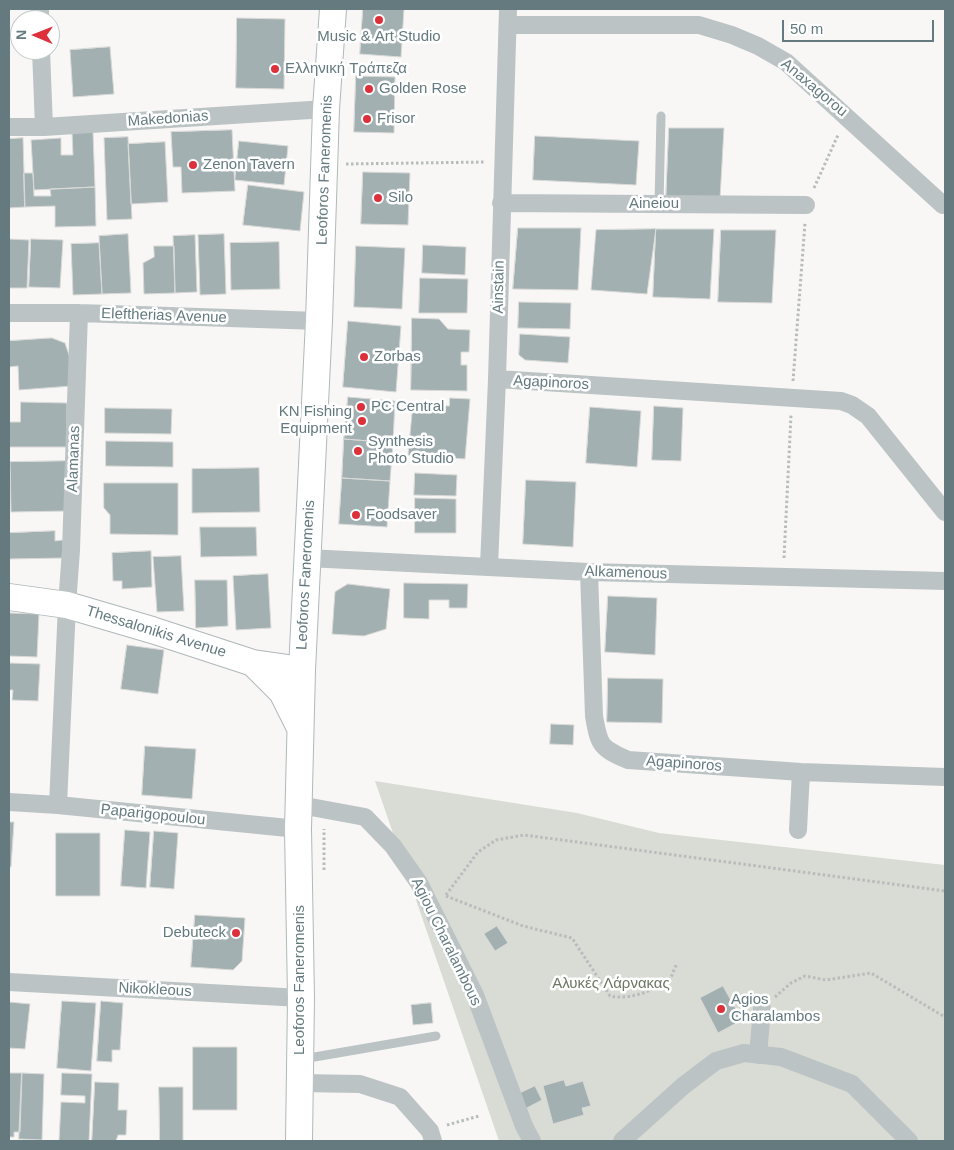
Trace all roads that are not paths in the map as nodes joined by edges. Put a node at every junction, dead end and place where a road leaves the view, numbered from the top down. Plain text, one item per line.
1 (333, 9) edge
2 (508, 17) edge
3 (700, 17) edge
4 (41, 60) edge
5 (326, 109) junction
6 (661, 116) dead end
7 (9, 127) edge
8 (44, 127) junction
9 (501, 203) junction
10 (659, 204) junction
11 (806, 205) road end
12 (943, 205) dead end
13 (9, 313) edge
14 (79, 313) junction
15 (319, 321) junction
16 (497, 380) junction
17 (945, 512) edge
18 (307, 558) junction
19 (489, 566) junction
20 (589, 572) junction
21 (945, 581) edge
22 (9, 597) edge
23 (67, 605) junction
24 (253, 662) junction
25 (302, 670) junction
26 (301, 731) junction
27 (801, 772) junction
28 (945, 777) edge
29 (9, 802) edge
30 (58, 805) junction
31 (299, 817) junction
32 (798, 830) dead end
33 (9, 982) edge
34 (301, 998) junction
35 (762, 1009) road end
36 (436, 1036) dead end
37 (758, 1055) junction
38 (300, 1071) junction
39 (432, 1136) edge
40 (299, 1141) edge
41 (532, 1141) edge
42 (622, 1141) edge
43 (909, 1141) edge

1 - 5 main road, Leoforos Faneromenis
2 - 3 street, Anaxagorou
2 - 9 street, Ainstain
3 - 12 street, Anaxagorou
4 - 8 street
5 - 8 street, Makedonias
5 - 15 main road, Leoforos Faneromenis
6 - 10 lane
7 - 8 street, Makedonias
9 - 10 street, Aineiou
9 - 16 street, Ainstain
10 - 11 street, Aineiou
13 - 14 street, Eleftherias Avenue
14 - 15 street, Eleftherias Avenue
14 - 23 street, Alamanas
15 - 18 main road, Leoforos Faneromenis
16 - 17 street, Agapinoros
16 - 19 street, Ainstain
18 - 19 street, Alkamenous
18 - 25 main road, Leoforos Faneromenis
19 - 20 street, Alkamenous
20 - 21 street, Alkamenous
20 - 27 street, Agapinoros
22 - 23 main road, Thessalonikis Avenue
23 - 24 main road, Thessalonikis Avenue
23 - 30 street, Alamanas
24 - 25 main road, Thessalonikis Avenue
24 - 26 main road
25 - 26 main road, Leoforos Faneromenis
26 - 31 main road, Leoforos Faneromenis
27 - 28 street, Agapinoros
27 - 32 street
29 - 30 street, Paparigopoulou
30 - 31 street, Paparigopoulou
31 - 34 main road, Leoforos Faneromenis
31 - 41 street, Agiou Charalambous
33 - 34 street, Nikokleous
34 - 38 main road, Leoforos Faneromenis
35 - 37 street
36 - 38 lane
37 - 42 street
37 - 43 street
38 - 39 street
38 - 40 main road, Leoforos Faneromenis

